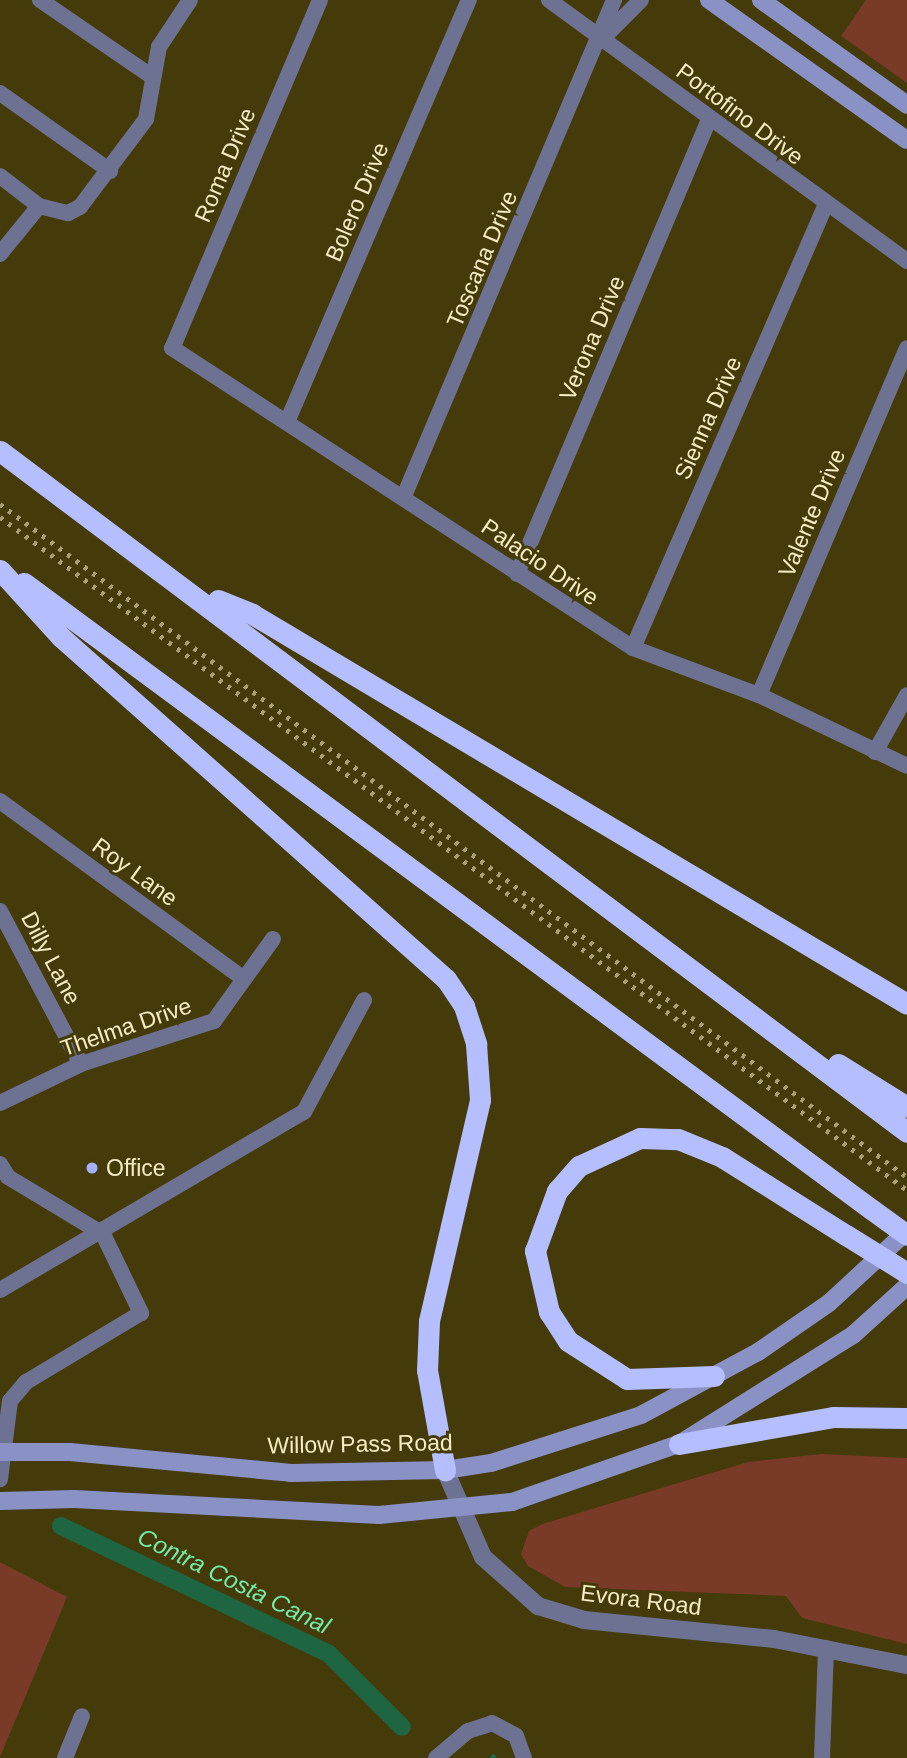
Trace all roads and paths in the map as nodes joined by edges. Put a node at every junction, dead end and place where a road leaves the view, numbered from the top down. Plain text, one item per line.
1 (40, 0) edge
2 (190, 0) edge
3 (320, 0) edge
4 (469, 0) edge
5 (549, 0) edge
6 (614, 0) edge
7 (641, 0) edge
8 (709, 0) edge
9 (761, 0) edge
10 (602, 39) junction
11 (151, 76) junction
12 (0, 93) edge
13 (858, 105) junction
14 (907, 105) edge
15 (709, 120) junction
16 (907, 127) edge
17 (907, 140) edge
18 (110, 171) junction
19 (0, 176) edge
20 (826, 205) junction
21 (39, 206) junction
22 (0, 254) edge
23 (907, 261) edge
24 (172, 348) joint
25 (907, 348) edge
26 (287, 422) junction
27 (0, 451) edge
28 (404, 496) junction
29 (0, 567) edge
30 (517, 574) junction
31 (189, 589) junction
32 (633, 648) junction
33 (759, 695) junction
34 (907, 695) edge
35 (875, 752) junction
36 (907, 766) edge
37 (0, 801) edge
38 (0, 911) edge
39 (273, 939) dead end
40 (244, 979) junction
41 (720, 991) junction
42 (364, 1000) dead end
43 (907, 1003) edge
44 (81, 1064) junction
45 (0, 1103) edge
46 (907, 1107) edge
47 (907, 1132) edge
48 (0, 1164) edge
49 (907, 1233) edge
50 (103, 1234) junction
51 (907, 1273) edge
52 (907, 1286) edge
53 (0, 1290) edge
54 (714, 1376) junction
55 (907, 1418) edge
56 (679, 1444) junction
57 (2, 1452) edge
58 (445, 1470) junction
59 (0, 1479) edge
60 (0, 1501) edge
61 (459, 1509) junction
62 (826, 1648) junction
63 (907, 1665) edge
64 (82, 1716) dead end
65 (65, 1758) edge
66 (436, 1758) edge
67 (524, 1758) edge
68 (822, 1758) edge

1 - 11 street
2 - 11 street
3 - 24 street, Roma Drive
4 - 26 street, Bolero Drive
5 - 10 street, Portofino Drive
6 - 10 street, Toscana Drive
7 - 10 street, Toscana Drive
8 - 13 main road
9 - 14 main road
10 - 15 street, Portofino Drive
10 - 28 street, Toscana Drive
11 - 18 street
12 - 18 street
13 - 16 main road
13 - 17 main road
15 - 20 street, Portofino Drive
15 - 30 street, Verona Drive
18 - 21 street
19 - 21 street
20 - 23 street, Portofino Drive
20 - 32 street, Sienna Drive
21 - 22 street
24 - 26 street, Palacio Drive
25 - 33 street, Valente Drive
26 - 28 street, Palacio Drive
27 - 31 highway
28 - 30 street, Palacio Drive
29 - 49 highway, bridge
29 - 58 highway
30 - 32 street, Palacio Drive
31 - 41 highway
31 - 43 highway
32 - 33 street, Palacio Drive
33 - 35 street, Palacio Drive
34 - 35 street
35 - 36 street, Palacio Drive
37 - 40 street, Roy Lane
38 - 44 street, Dilly Lane
39 - 40 street, Thelma Drive
40 - 44 street, Thelma Drive
41 - 46 highway
41 - 47 highway
42 - 50 street
44 - 45 street, Thelma Drive
48 - 50 street
49 - 54 main road, Willow Pass Road
50 - 53 street
50 - 57 street
51 - 54 highway, bridge
52 - 56 main road
54 - 58 main road, Willow Pass Road
55 - 56 highway
56 - 61 main road
57 - 58 main road, Willow Pass Road
57 - 59 street
58 - 61 street, Evora Road
60 - 61 main road
61 - 62 street, Evora Road
62 - 63 street, Evora Road
62 - 68 street
64 - 65 street
66 - 67 street

